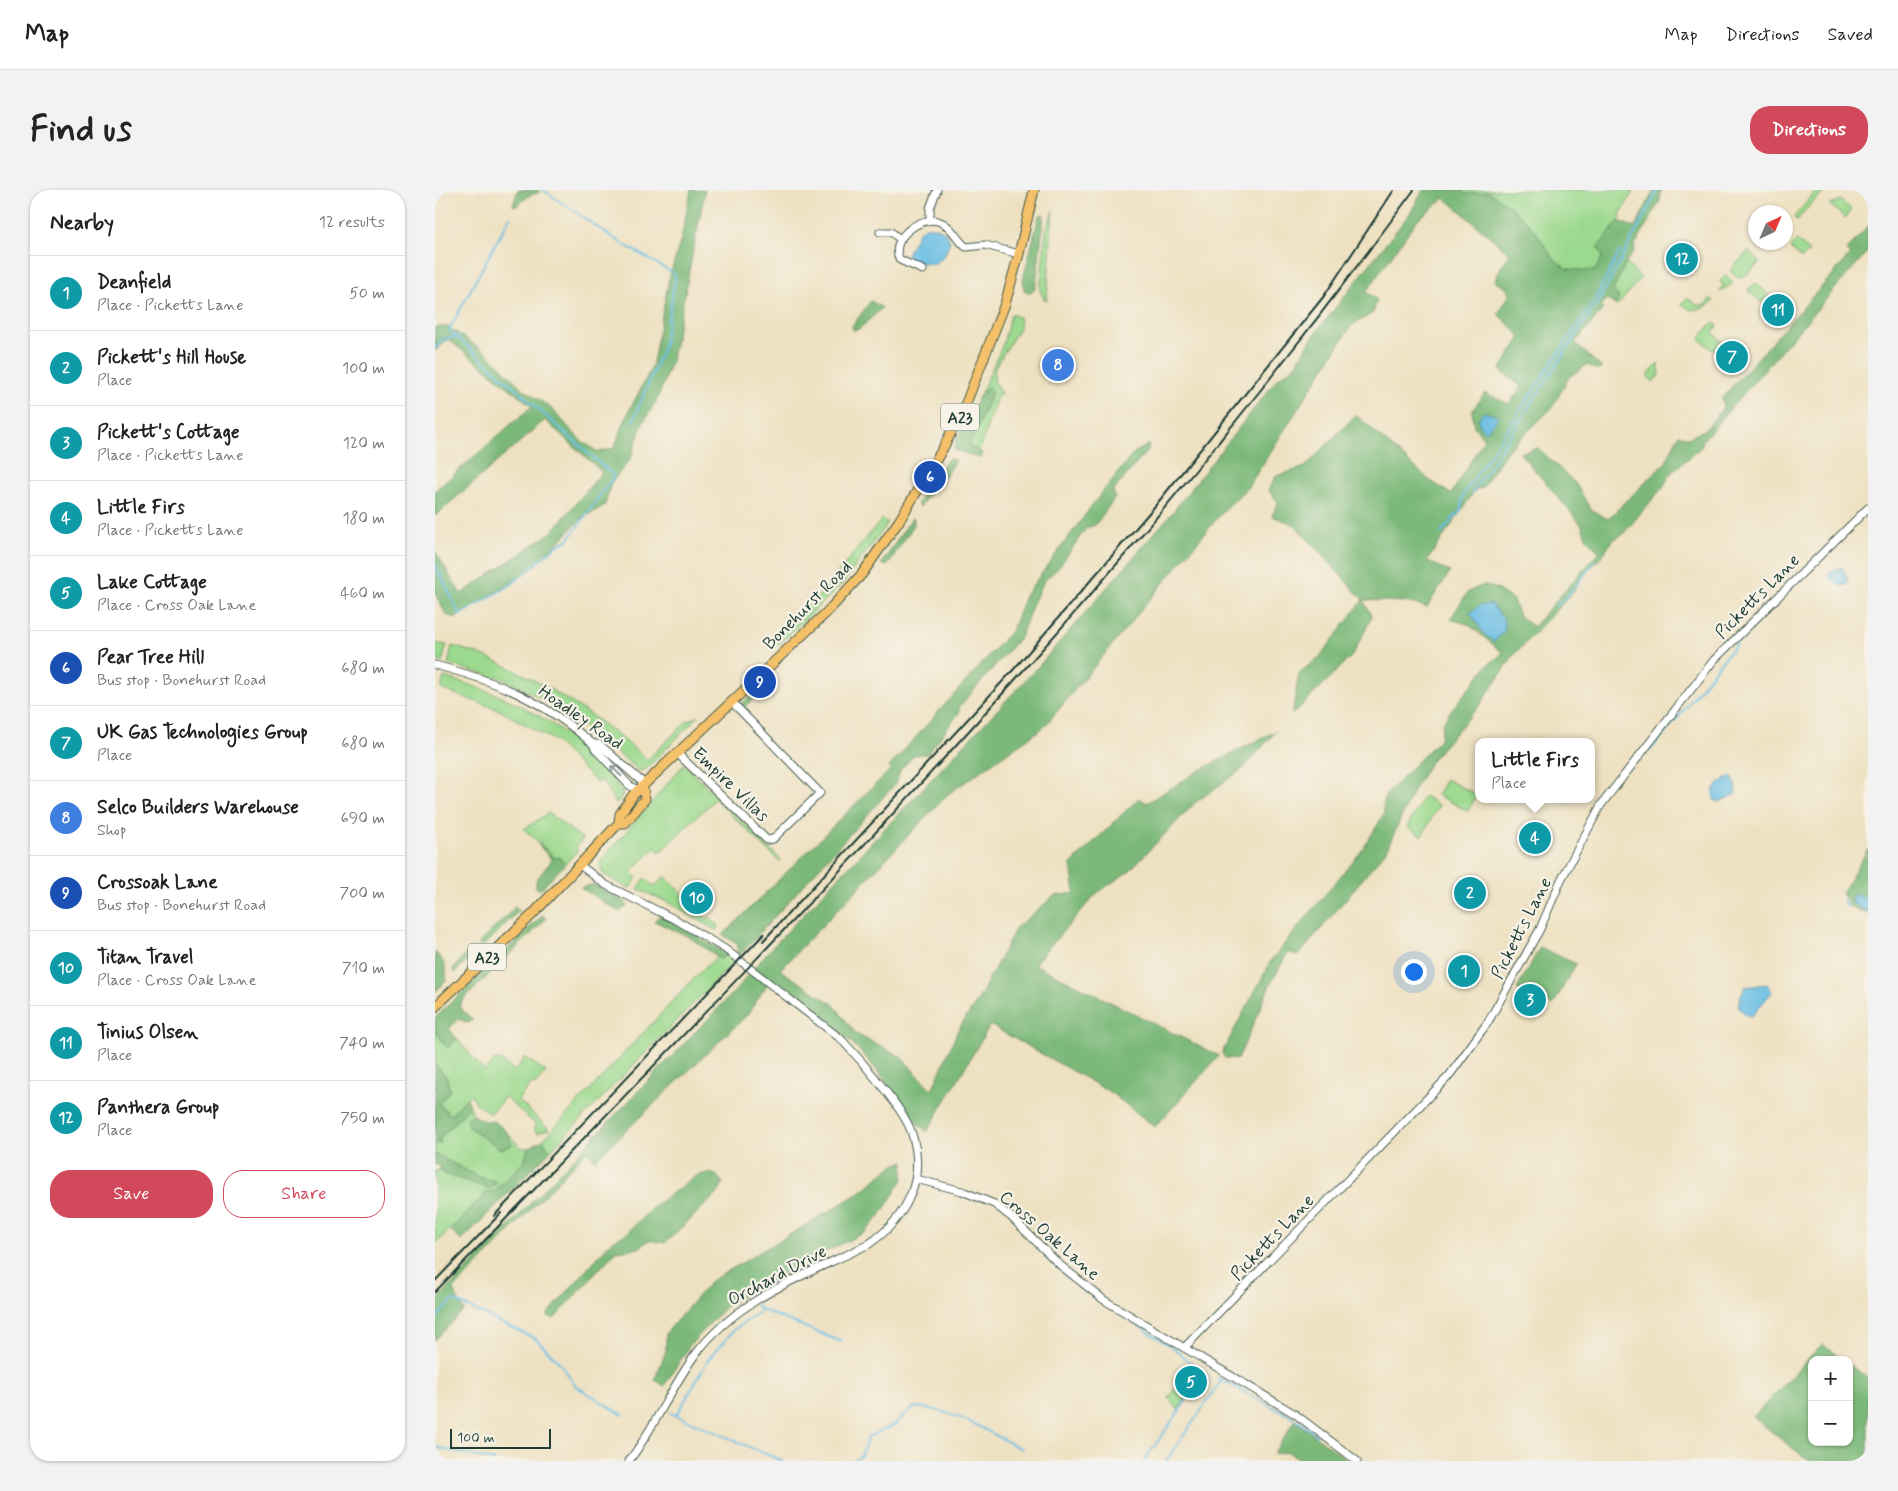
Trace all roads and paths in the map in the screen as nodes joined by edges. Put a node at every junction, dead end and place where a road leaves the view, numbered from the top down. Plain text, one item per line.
1 (937, 190) edge
2 (1034, 190) edge
3 (930, 220) junction
4 (880, 232) dead end
5 (900, 239) junction
6 (1019, 254) junction
7 (923, 270) dead end
8 (1868, 508) edge
9 (435, 665) edge
10 (731, 701) junction
11 (678, 754) junction
12 (643, 788) junction
13 (581, 866) junction
14 (435, 1007) edge
15 (916, 1179) junction
16 (1184, 1348) junction
17 (629, 1461) edge
18 (1357, 1461) edge

1 - 3 street
2 - 6 main road, Bonehurst Road / A23
3 - 5 street
3 - 6 street
4 - 5 street
5 - 7 street
6 - 10 main road, Bonehurst Road / A23
8 - 16 street, Picketts Lane
9 - 12 street, Hoadley Road
10 - 11 main road, Bonehurst Road / A23
10 - 11 street, Empire Villas
11 - 12 main road, Bonehurst Road / A23
12 - 13 main road, Bonehurst Road / A23
13 - 14 main road, Bonehurst Road / A23
13 - 15 street
15 - 16 street, Cross Oak Lane
15 - 17 street, Orchard Drive
16 - 18 street, Cross Oak Lane

